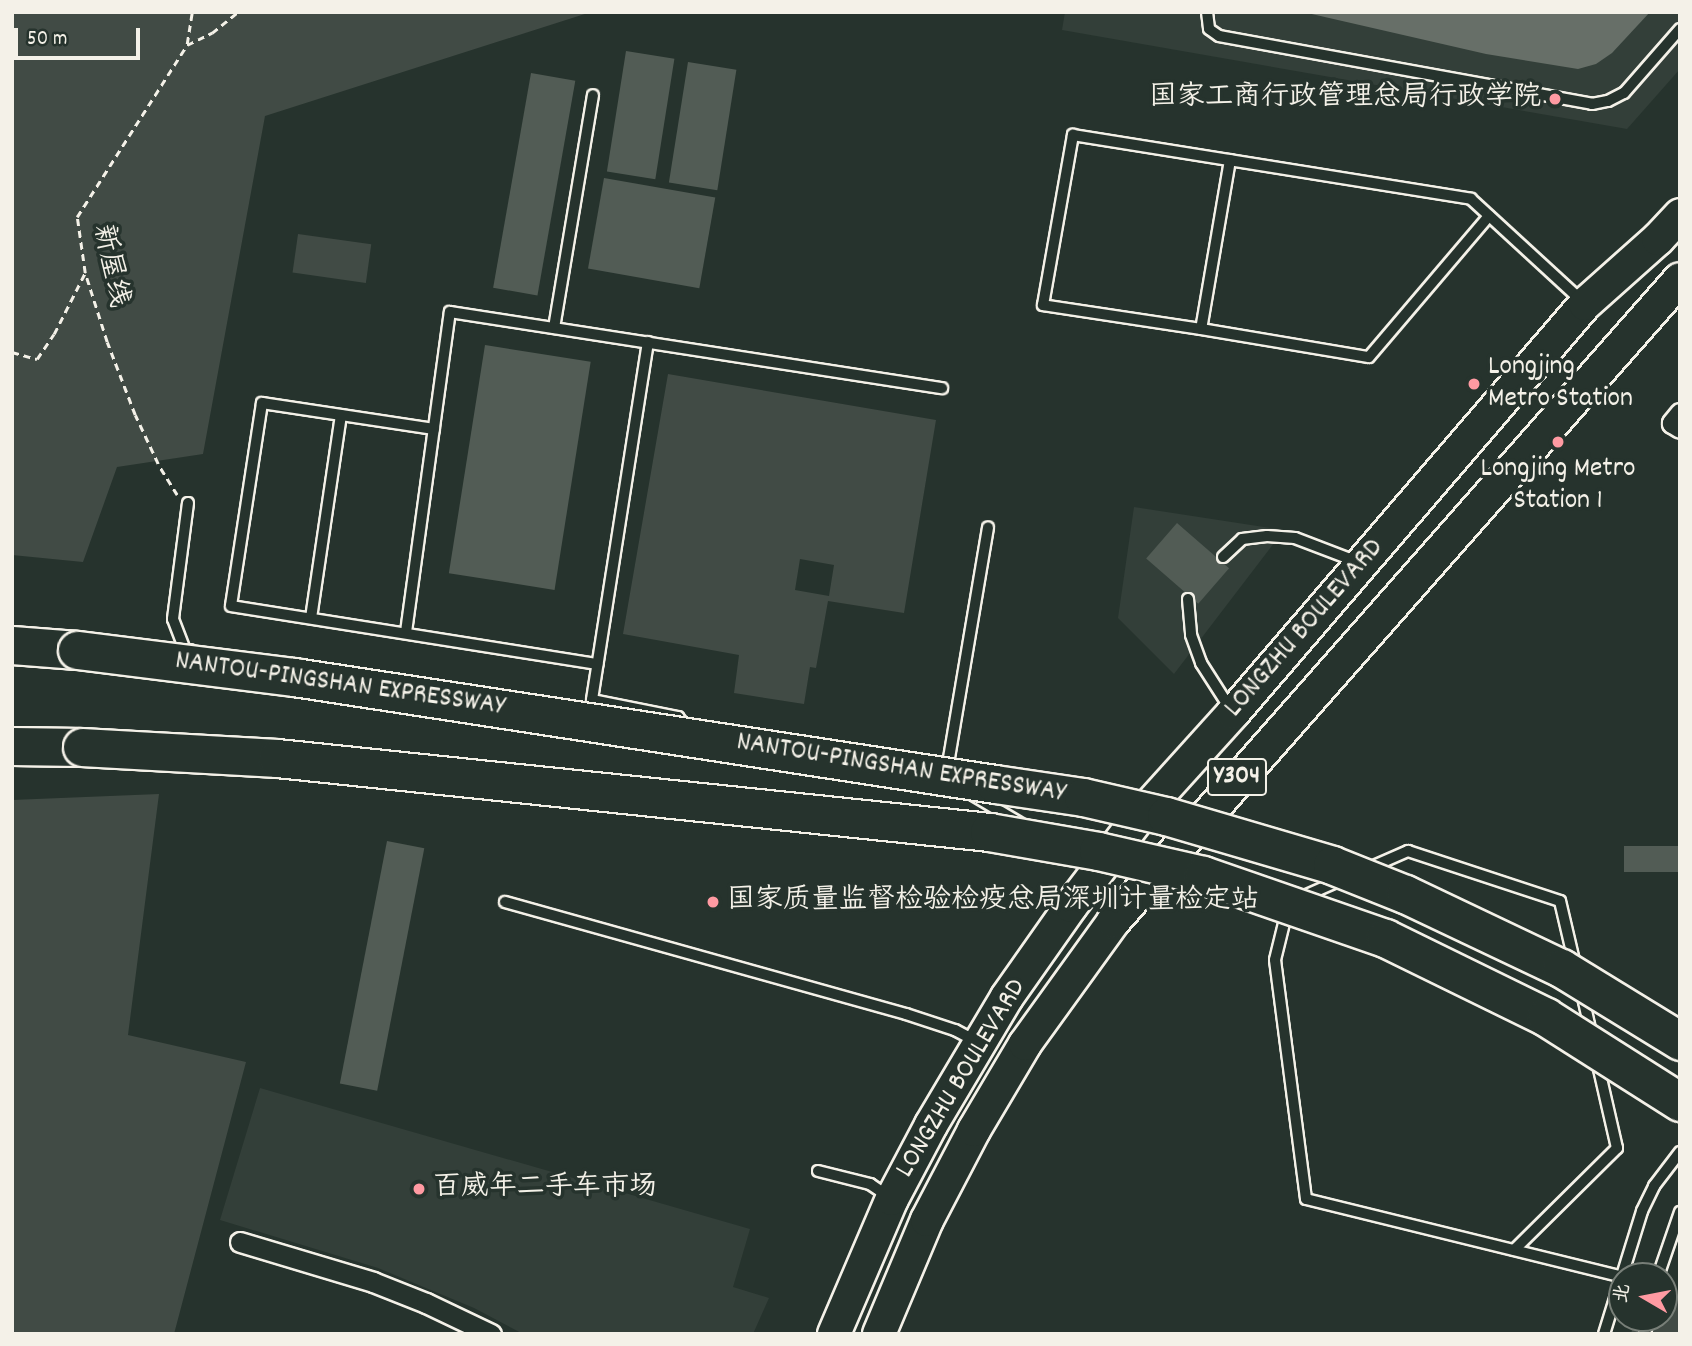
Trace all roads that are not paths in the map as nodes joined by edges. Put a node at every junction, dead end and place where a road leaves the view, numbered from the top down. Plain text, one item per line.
1 (1207, 12) edge
2 (1680, 29) edge
3 (593, 95) dead end
4 (1230, 160) junction
5 (1680, 215) edge
6 (1489, 216) junction
7 (1680, 279) edge
8 (1585, 304) junction
9 (554, 328) junction
10 (1201, 329) junction
11 (648, 342) junction
12 (942, 388) dead end
13 (1680, 413) edge
14 (341, 415) junction
15 (1680, 428) edge
16 (434, 429) junction
17 (188, 503) road end
18 (988, 527) dead end
19 (1223, 557) dead end
20 (1362, 564) junction
21 (1188, 599) dead end
22 (311, 618) junction
23 (406, 632) junction
24 (12, 645) edge
25 (199, 652) dead end
26 (226, 656) dead end
27 (597, 664) junction
28 (1233, 713) junction
29 (691, 732) junction
30 (12, 746) edge
31 (946, 781) junction
32 (1099, 870) junction
33 (505, 902) dead end
34 (1680, 1041) edge
35 (980, 1042) junction
36 (1680, 1101) edge
37 (1680, 1152) edge
38 (818, 1171) dead end
39 (892, 1199) junction
40 (1680, 1212) edge
41 (240, 1242) dead end
42 (1514, 1250) junction
43 (1625, 1262) edge
44 (1663, 1262) edge
45 (1608, 1273) edge
46 (491, 1334) edge
47 (834, 1334) edge
48 (879, 1334) edge

1 - 2 lane
3 - 9 lane
4 - 6 lane
4 - 10 lane
4 - 10 lane
5 - 8 main road, LONGZHU BOULEVARD
6 - 8 lane
6 - 10 lane
7 - 48 main road, LONGZHU BOULEVARD / Y304
8 - 20 main road, LONGZHU BOULEVARD
9 - 11 lane
9 - 16 lane
11 - 12 lane
11 - 27 lane
13 - 15 street
14 - 16 lane
14 - 22 lane
14 - 22 lane
16 - 23 lane
17 - 25 lane
18 - 31 lane
19 - 20 lane
20 - 28 main road, LONGZHU BOULEVARD
21 - 28 lane
22 - 23 lane
23 - 27 lane
24 - 34 highway, NANTOU-PINGSHAN EXPRESSWAY, bridge
26 - 29 lane
27 - 29 lane
28 - 32 main road, LONGZHU BOULEVARD
29 - 31 lane
30 - 36 highway, NANTOU-PINGSHAN EXPRESSWAY, bridge
31 - 32 lane
32 - 35 main road, LONGZHU BOULEVARD
33 - 35 lane
35 - 39 main road, LONGZHU BOULEVARD
37 - 43 lane
38 - 39 lane
39 - 47 main road, LONGZHU BOULEVARD
40 - 44 lane
41 - 46 street
42 - 42 lane
42 - 45 lane

